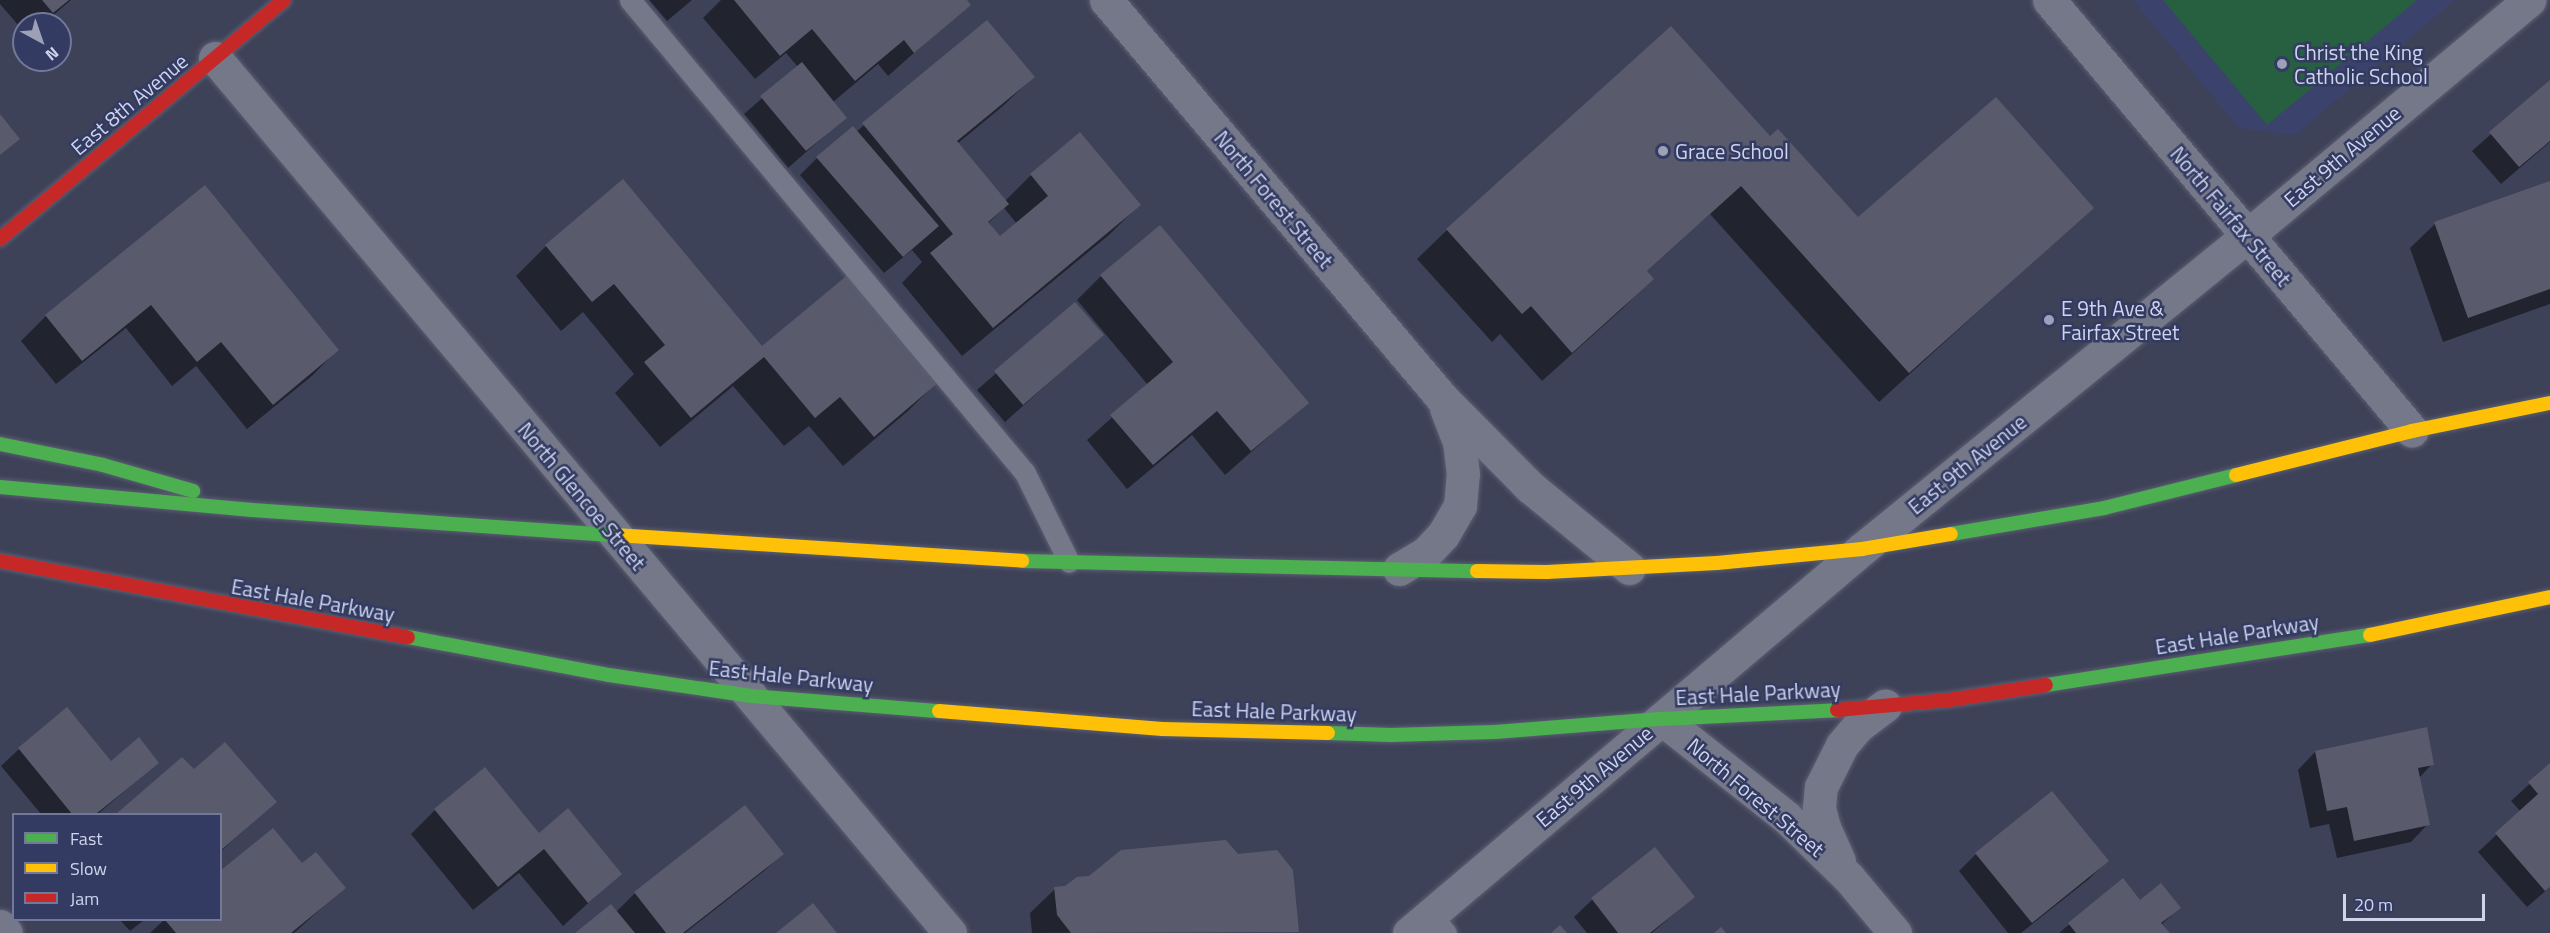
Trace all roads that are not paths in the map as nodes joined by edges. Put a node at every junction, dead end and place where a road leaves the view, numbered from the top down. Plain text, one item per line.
1 (284, 0) edge
2 (630, 0) edge
3 (1106, 0) edge
4 (2049, 0) edge
5 (2529, 0) edge
6 (215, 58) junction
7 (2247, 236) junction
8 (0, 239) edge
9 (1442, 398) junction
10 (2550, 403) edge
11 (2412, 431) junction
12 (0, 444) edge
13 (0, 487) edge
14 (252, 510) junction
15 (617, 537) junction
16 (1862, 549) junction
17 (0, 561) edge
18 (1069, 562) junction
19 (1629, 568) junction
20 (1399, 569) junction
21 (82, 578) junction
22 (24, 581) dead end
23 (2550, 597) edge
24 (752, 696) junction
25 (1885, 706) junction
26 (1662, 719) junction
27 (1849, 878) junction
28 (0, 926) edge
29 (1428, 927) edge
30 (6, 933) edge
31 (950, 933) edge
32 (1895, 933) edge

1 - 6 street, East 8th Avenue
2 - 18 lane
3 - 9 street, North Forest Street
4 - 7 street, North Fairfax Street
5 - 7 street, East 9th Avenue
6 - 8 street, East 8th Avenue
6 - 15 street, North Glencoe Street
7 - 11 street, North Fairfax Street
7 - 16 street, East 9th Avenue
9 - 19 street, North Forest Street
9 - 20 street, North Forest Street
10 - 11 street
11 - 16 street
12 - 14 street
13 - 14 street
14 - 15 street
15 - 18 street
15 - 24 street, North Glencoe Street
16 - 19 street
16 - 26 street, East 9th Avenue
17 - 21 street, East Hale Parkway
18 - 20 street
19 - 20 street
21 - 22 street
21 - 24 street, East Hale Parkway
23 - 25 street, East Hale Parkway
24 - 26 street, East Hale Parkway
24 - 31 street, North Glencoe Street
25 - 26 street, East Hale Parkway
25 - 27 street, North Forest Street
26 - 27 street, North Forest Street
26 - 29 street, East 9th Avenue
27 - 32 street, North Forest Street
28 - 30 street

